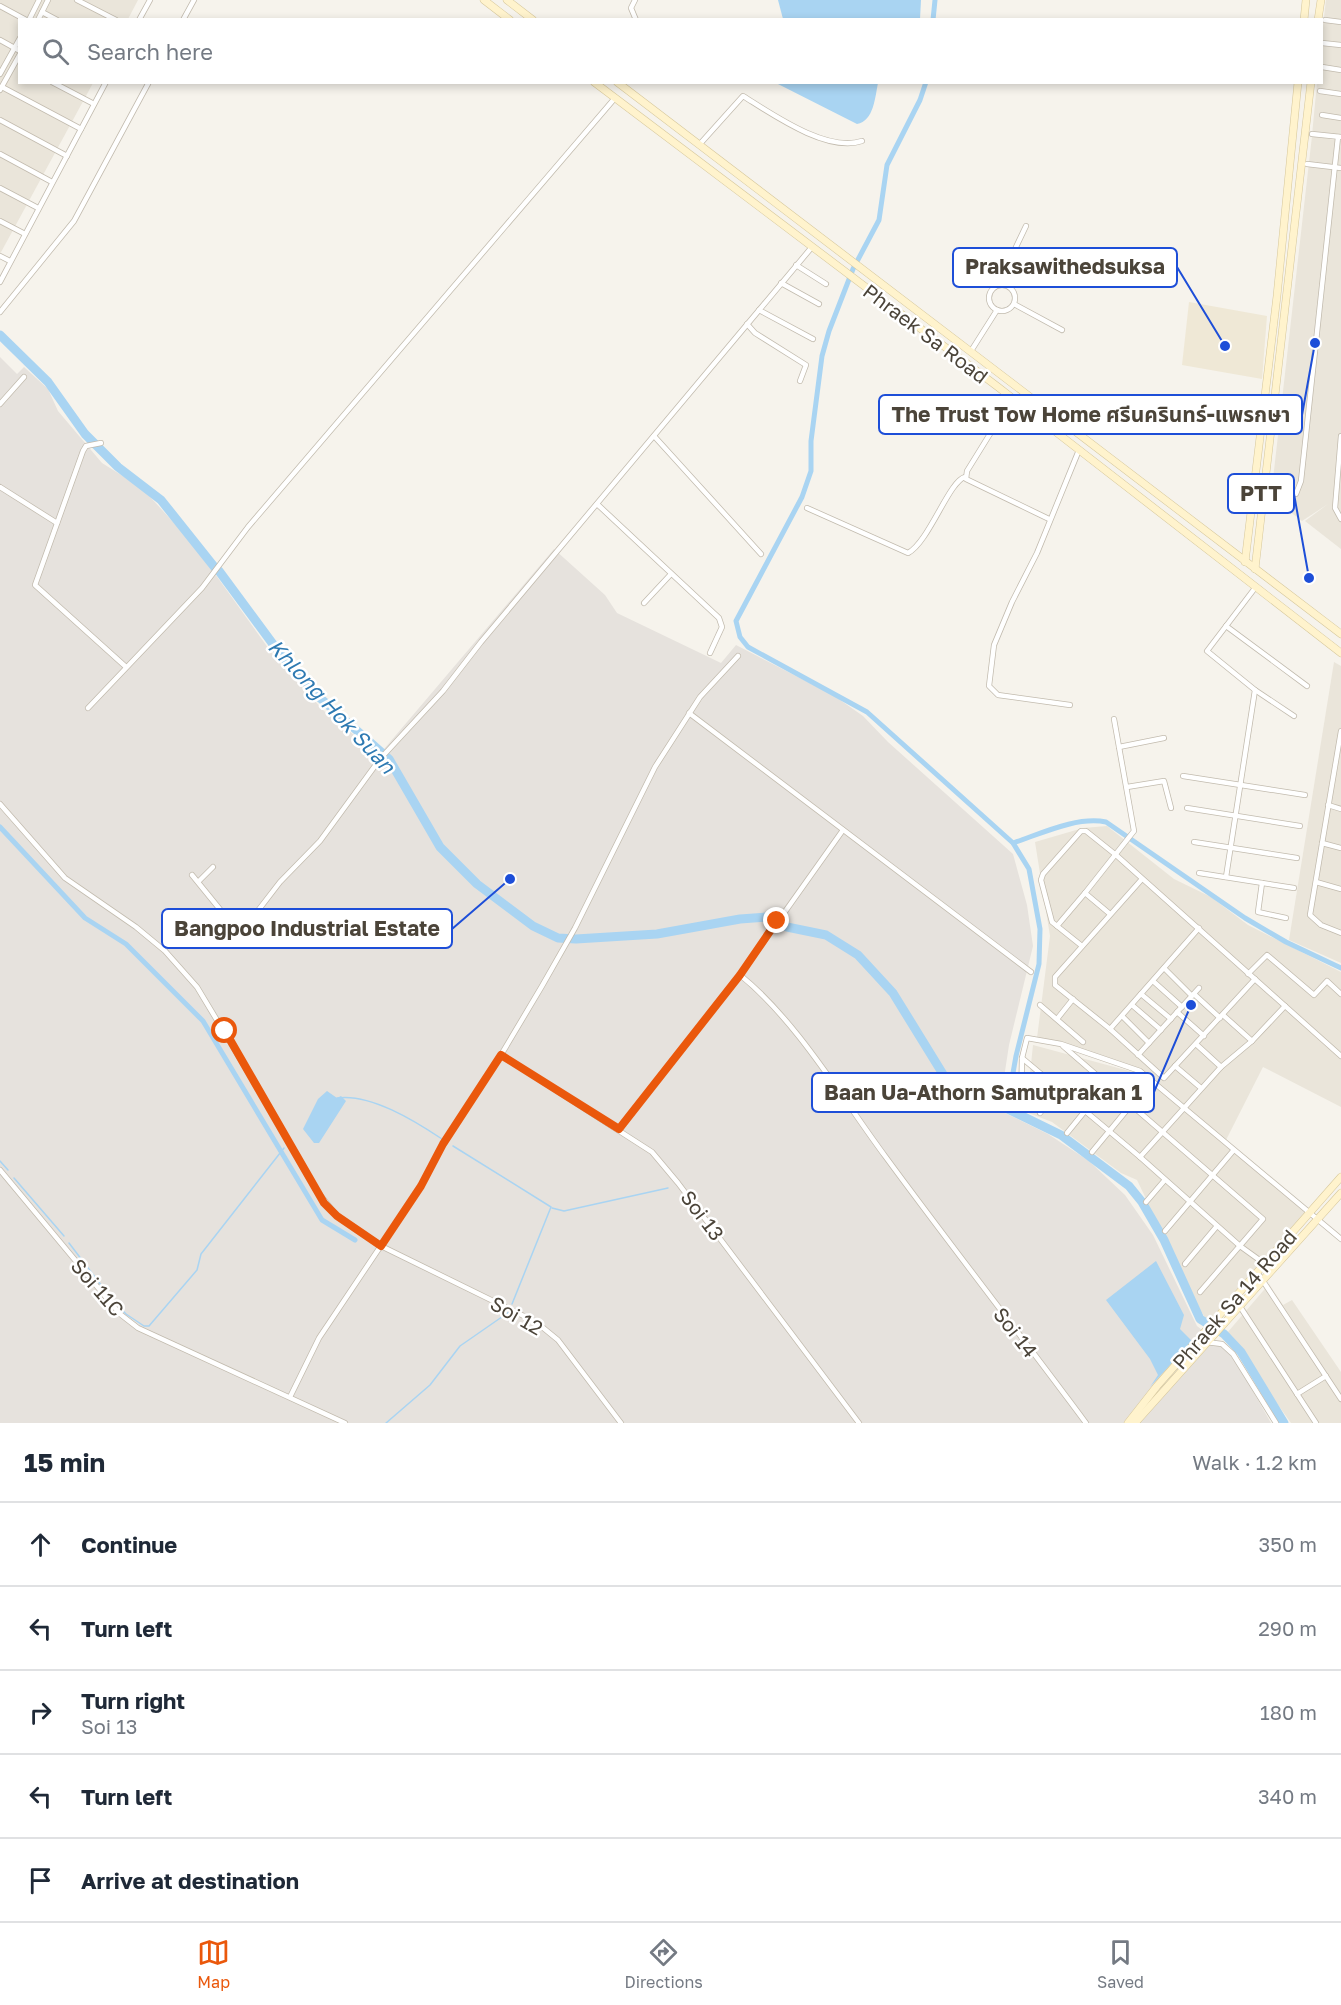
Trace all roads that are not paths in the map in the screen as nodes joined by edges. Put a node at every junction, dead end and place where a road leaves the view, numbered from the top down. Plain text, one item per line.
1 (39, 0) edge
2 (48, 0) edge
3 (77, 0) edge
4 (142, 0) edge
5 (194, 0) edge
6 (484, 0) edge
7 (507, 0) edge
8 (635, 0) edge
9 (1306, 0) edge
10 (1321, 0) edge
11 (149, 1) edge
12 (0, 6) edge
13 (42, 12) junction
14 (23, 18) edge
15 (28, 18) edge
16 (39, 18) edge
17 (53, 18) edge
18 (112, 18) edge
19 (140, 18) edge
20 (184, 18) edge
21 (507, 18) edge
22 (530, 18) edge
23 (635, 18) edge
24 (1304, 18) edge
25 (1322, 18) edge
26 (1323, 20) edge
27 (1341, 22) edge
28 (0, 40) edge
29 (1323, 43) edge
30 (1341, 45) edge
31 (18, 51) edge
32 (17, 64) edge
33 (1323, 67) edge
34 (1341, 70) edge
35 (0, 74) edge
36 (56, 84) edge
37 (105, 84) edge
38 (148, 84) edge
39 (597, 84) edge
40 (620, 84) edge
41 (1298, 84) edge
42 (1311, 84) edge
43 (1, 89) edge
44 (1320, 91) dead end
45 (1341, 94) edge
46 (615, 98) junction
47 (94, 104) junction
48 (1322, 115) dead end
49 (1341, 118) edge
50 (0, 120) edge
51 (81, 129) junction
52 (1312, 134) dead end
53 (1340, 137) edge
54 (862, 141) dead end
55 (699, 145) junction
56 (0, 154) edge
57 (67, 156) junction
58 (1306, 164) dead end
59 (1334, 167) junction
60 (1341, 168) edge
61 (52, 182) junction
62 (0, 188) edge
63 (38, 208) junction
64 (0, 221) edge
65 (1026, 226) dead end
66 (25, 234) junction
67 (812, 247) junction
68 (0, 256) edge
69 (10, 261) junction
70 (796, 265) junction
71 (0, 282) edge
72 (781, 283) junction
73 (826, 284) dead end
74 (998, 285) junction
75 (819, 304) dead end
76 (1014, 304) junction
77 (759, 310) junction
78 (997, 310) junction
79 (0, 312) edge
80 (747, 324) junction
81 (1062, 330) dead end
82 (813, 339) dead end
83 (971, 351) junction
84 (24, 377) dead end
85 (800, 381) dead end
86 (0, 404) edge
87 (998, 420) dead end
88 (654, 436) junction
89 (1341, 436) edge
90 (101, 443) dead end
91 (1340, 449) edge
92 (1079, 450) junction
93 (1339, 474) edge
94 (965, 477) junction
95 (0, 487) edge
96 (1265, 489) junction
97 (597, 504) junction
98 (1338, 504) edge
99 (807, 508) dead end
100 (1186, 514) junction
101 (1049, 519) junction
102 (1341, 519) edge
103 (57, 523) junction
104 (1177, 527) junction
105 (761, 554) dead end
106 (1245, 561) junction
107 (1255, 569) junction
108 (671, 574) junction
109 (1255, 588) junction
110 (644, 603) dead end
111 (1226, 626) junction
112 (1341, 634) edge
113 (710, 653) dead end
114 (1341, 653) edge
115 (738, 656) dead end
116 (126, 667) junction
117 (1307, 686) dead end
118 (1255, 690) junction
119 (1070, 705) dead end
120 (88, 708) dead end
121 (689, 713) junction
122 (1294, 716) dead end
123 (1114, 719) dead end
124 (1341, 731) edge
125 (1164, 738) dead end
126 (1119, 747) junction
127 (1335, 764) junction
128 (1341, 766) edge
129 (1183, 776) dead end
130 (1127, 787) junction
131 (1240, 787) junction
132 (1305, 795) dead end
133 (0, 804) edge
134 (1328, 805) junction
135 (1171, 808) dead end
136 (1187, 808) dead end
137 (1341, 809) edge
138 (1236, 816) junction
139 (1300, 826) dead end
140 (843, 830) junction
141 (1194, 842) dead end
142 (1322, 843) junction
143 (1230, 848) junction
144 (1341, 848) edge
145 (1116, 855) junction
146 (1297, 858) dead end
147 (213, 867) dead end
148 (1199, 873) dead end
149 (192, 875) dead end
150 (1226, 877) junction
151 (1142, 879) junction
152 (199, 880) junction
153 (1316, 882) junction
154 (1262, 883) junction
155 (1294, 888) dead end
156 (1341, 889) edge
157 (1085, 893) junction
158 (1110, 914) junction
159 (1286, 918) dead end
160 (1057, 926) junction
161 (1199, 928) junction
162 (1341, 933) edge
163 (1082, 946) junction
164 (1164, 968) junction
165 (1030, 972) dead end
166 (1248, 974) junction
167 (740, 975) junction
168 (1255, 979) junction
169 (1153, 981) junction
170 (1199, 988) dead end
171 (1142, 994) junction
172 (1341, 994) edge
173 (1193, 995) junction
174 (1073, 999) junction
175 (1040, 1005) dead end
176 (1132, 1005) junction
177 (1285, 1006) junction
178 (1182, 1007) junction
179 (1177, 1012) junction
180 (1122, 1016) junction
181 (1222, 1017) junction
182 (1057, 1019) junction
183 (1171, 1019) junction
184 (1110, 1029) junction
185 (1161, 1030) junction
186 (1204, 1036) junction
187 (1252, 1041) junction
188 (1083, 1042) dead end
189 (1149, 1043) junction
190 (1061, 1044) junction
191 (1197, 1045) junction
192 (501, 1055) junction
193 (1138, 1055) junction
194 (1341, 1056) edge
195 (1022, 1058) junction
196 (1175, 1066) junction
197 (1221, 1067) junction
198 (1107, 1084) junction
199 (1201, 1088) junction
200 (1059, 1089) junction
201 (1021, 1104) dead end
202 (1131, 1105) junction
203 (1184, 1109) junction
204 (1085, 1110) junction
205 (1040, 1113) dead end
206 (619, 1129) junction
207 (1110, 1131) junction
208 (1162, 1132) junction
209 (1066, 1133) dead end
210 (1233, 1151) junction
211 (1092, 1152) dead end
212 (1140, 1157) junction
213 (0, 1170) edge
214 (1212, 1176) junction
215 (1341, 1177) edge
216 (1164, 1180) junction
217 (1341, 1193) edge
218 (1146, 1202) dead end
219 (1190, 1203) junction
220 (1309, 1214) junction
221 (1317, 1220) junction
222 (1217, 1226) junction
223 (1165, 1230) dead end
224 (1341, 1239) edge
225 (381, 1246) junction
226 (1240, 1246) junction
227 (1265, 1263) junction
228 (1185, 1264) dead end
229 (1257, 1272) junction
230 (1263, 1279) junction
231 (1200, 1292) dead end
232 (1239, 1305) junction
233 (1207, 1338) junction
234 (1326, 1376) junction
235 (1297, 1394) junction
236 (290, 1397) junction
237 (1341, 1399) edge
238 (345, 1423) edge
239 (621, 1423) edge
240 (859, 1423) edge
241 (1086, 1423) edge
242 (1128, 1423) edge
243 (1135, 1423) edge
244 (1276, 1423) edge
245 (1316, 1423) edge

1 - 15 street
2 - 13 street
3 - 18 street
4 - 11 street
5 - 20 street
6 - 21 main road
7 - 22 main road
8 - 23 street
9 - 24 main road
10 - 25 main road
11 - 19 street
12 - 14 street
13 - 16 street
13 - 17 street
26 - 27 street
28 - 31 street
29 - 30 street
31 - 32 street
31 - 35 street
32 - 43 street
33 - 34 street
36 - 47 street
37 - 47 street
38 - 79 street
39 - 46 main road, Phraek Sa Road
40 - 55 main road, Phraek Sa Road
41 - 106 main road
42 - 96 main road
43 - 51 street
44 - 45 street
46 - 67 main road, Phraek Sa Road
46 - 116 street
47 - 51 street
48 - 49 street
50 - 57 street
51 - 57 street
52 - 53 street
53 - 59 street
54 - 55 street
55 - 83 main road, Phraek Sa Road
56 - 61 street
57 - 61 street
58 - 59 street
59 - 60 street
59 - 96 street
61 - 63 street
62 - 63 street
63 - 66 street
64 - 66 street
65 - 74 street
66 - 69 street
67 - 70 street
67 - 92 main road, Phraek Sa Road
68 - 69 street
69 - 71 street
70 - 72 street
70 - 73 street
72 - 75 street
72 - 77 street
74 - 76 street
74 - 78 street
76 - 78 street
76 - 81 street
77 - 80 street
77 - 82 street
78 - 83 street
80 - 85 street
80 - 88 street
83 - 100 main road, Phraek Sa Road
84 - 86 street
87 - 94 street
88 - 97 street
88 - 105 street
89 - 91 street
90 - 103 street
91 - 93 street
92 - 101 street
92 - 104 main road, Phraek Sa Road
93 - 98 street
94 - 99 street
94 - 101 street
95 - 103 street
96 - 107 main road
97 - 108 street
97 - 152 street
98 - 102 street
100 - 104 main road
100 - 106 main road, Phraek Sa Road
101 - 119 street
103 - 116 street
104 - 109 main road, Phraek Sa Road
106 - 107 main road, Phraek Sa Road
107 - 112 main road, Phraek Sa Road
108 - 110 street
108 - 113 street
109 - 111 street
109 - 114 main road, Phraek Sa Road
111 - 117 street
111 - 118 street
115 - 121 street
116 - 120 street
118 - 122 street
118 - 131 street
121 - 140 street
121 - 192 street
123 - 126 street
124 - 127 street
125 - 126 street
126 - 130 street
127 - 128 street
127 - 134 street
129 - 131 street
130 - 135 street
130 - 145 street
131 - 132 street
131 - 138 street
133 - 225 street, Soi 12
134 - 137 street
134 - 142 street
136 - 138 street
138 - 139 street
138 - 143 street
140 - 165 street
140 - 167 street
141 - 143 street
142 - 144 street
142 - 153 street
143 - 146 street
143 - 150 street
145 - 151 street
145 - 157 street
145 - 160 street
147 - 152 street
148 - 150 street
149 - 152 street
150 - 154 street
151 - 158 street
151 - 161 street
153 - 156 street
153 - 162 street
154 - 155 street
154 - 159 street
157 - 158 street
157 - 160 street
158 - 163 street
160 - 163 street
161 - 164 street
161 - 166 street
163 - 174 street
164 - 169 street
164 - 173 street
166 - 168 street
166 - 172 street
167 - 206 street
167 - 241 street, Soi 14
168 - 177 street
168 - 181 street
169 - 171 street
169 - 178 street
170 - 173 street
171 - 176 street
171 - 183 street
173 - 178 street
173 - 181 street
174 - 182 street
174 - 184 street
175 - 182 street
176 - 180 street
176 - 185 street
177 - 187 street
177 - 194 street
178 - 179 street
179 - 183 street
179 - 186 street
180 - 184 street
180 - 189 street
181 - 186 street
181 - 187 street
182 - 188 street
183 - 185 street
184 - 193 street
185 - 189 street
186 - 191 street
187 - 197 street
189 - 193 street
190 - 195 street
190 - 198 street
190 - 203 street
191 - 196 street
191 - 197 street
192 - 206 street, Soi 13
192 - 225 street
193 - 196 street
195 - 200 street
195 - 201 street
196 - 199 street
197 - 199 street
198 - 202 street
198 - 204 street
199 - 203 street
200 - 204 street
200 - 205 street
202 - 207 street
202 - 208 street
203 - 208 street
203 - 210 street
204 - 207 street
204 - 209 street
206 - 240 street, Soi 13
207 - 211 street
207 - 212 street
208 - 212 street
208 - 214 street
210 - 214 street
210 - 220 street
212 - 216 street
213 - 236 street, Soi 11C
214 - 219 street
214 - 226 street
215 - 220 main road, Phraek Sa 14 Road
216 - 218 street
216 - 219 street
217 - 221 main road, Phraek Sa 14 Road
219 - 222 street
219 - 223 street
220 - 221 street
220 - 227 main road, Phraek Sa 14 Road
221 - 224 street
221 - 230 main road, Phraek Sa 14 Road
222 - 226 street
222 - 228 street
225 - 236 street
225 - 239 street, Soi 12
226 - 227 street
226 - 231 street
227 - 229 main road, Phraek Sa 14 Road
229 - 230 street
229 - 233 main road, Phraek Sa 14 Road
230 - 232 main road, Phraek Sa 14 Road
230 - 234 street
232 - 233 main road, Phraek Sa 14 Road
232 - 235 street
233 - 242 main road, Phraek Sa 14 Road
233 - 243 main road, Phraek Sa 14 Road
233 - 244 street
234 - 235 street
234 - 237 street
235 - 245 street
236 - 238 street, Soi 11C

